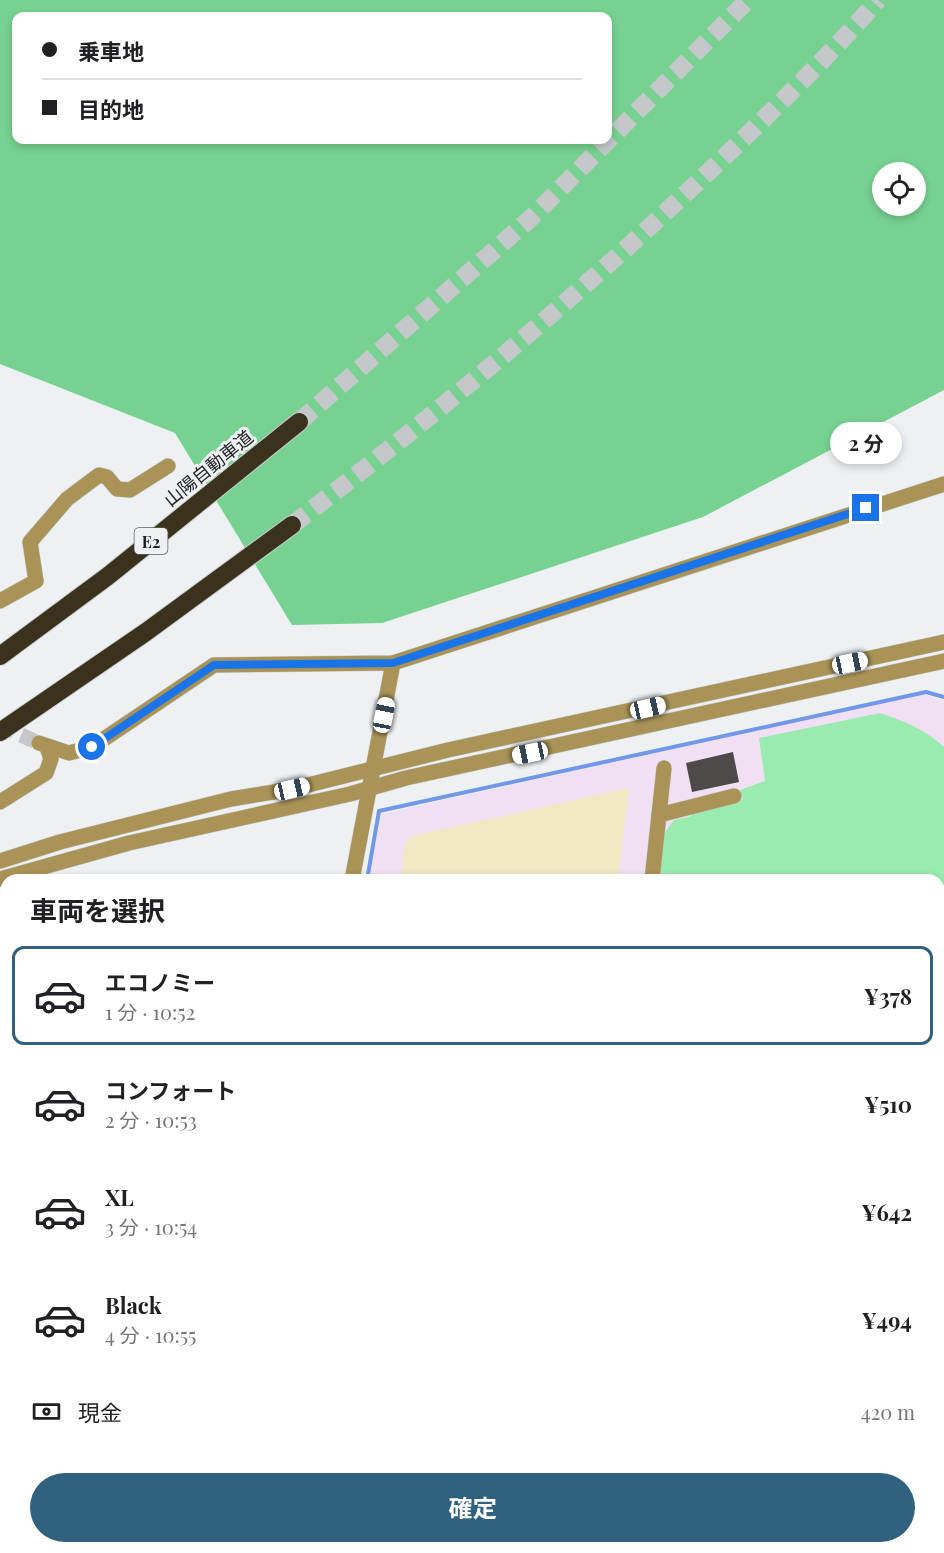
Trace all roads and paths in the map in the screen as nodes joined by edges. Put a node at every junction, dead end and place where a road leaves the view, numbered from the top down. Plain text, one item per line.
1 (300, 422) tunnel mouth
2 (168, 466) dead end
3 (944, 484) edge
4 (292, 525) tunnel mouth
5 (0, 602) edge
6 (944, 642) edge
7 (0, 656) edge
8 (944, 662) edge
9 (393, 663) junction
10 (0, 732) edge
11 (82, 750) junction
12 (664, 768) dead end
13 (374, 769) junction
14 (46, 773) junction
15 (370, 788) junction
16 (734, 796) dead end
17 (0, 802) edge
18 (659, 815) junction
19 (0, 861) edge
20 (18, 874) edge
21 (353, 874) edge
22 (653, 874) edge

1 - 7 highway, 山陽自動車道 / E2
2 - 5 street
3 - 9 street
4 - 10 highway
6 - 13 street
8 - 15 street
9 - 11 street
9 - 13 street
11 - 14 street
11 - 14 street
12 - 18 street
13 - 15 street
13 - 19 street
14 - 17 street
15 - 20 street
15 - 21 street
16 - 18 street
18 - 22 street

